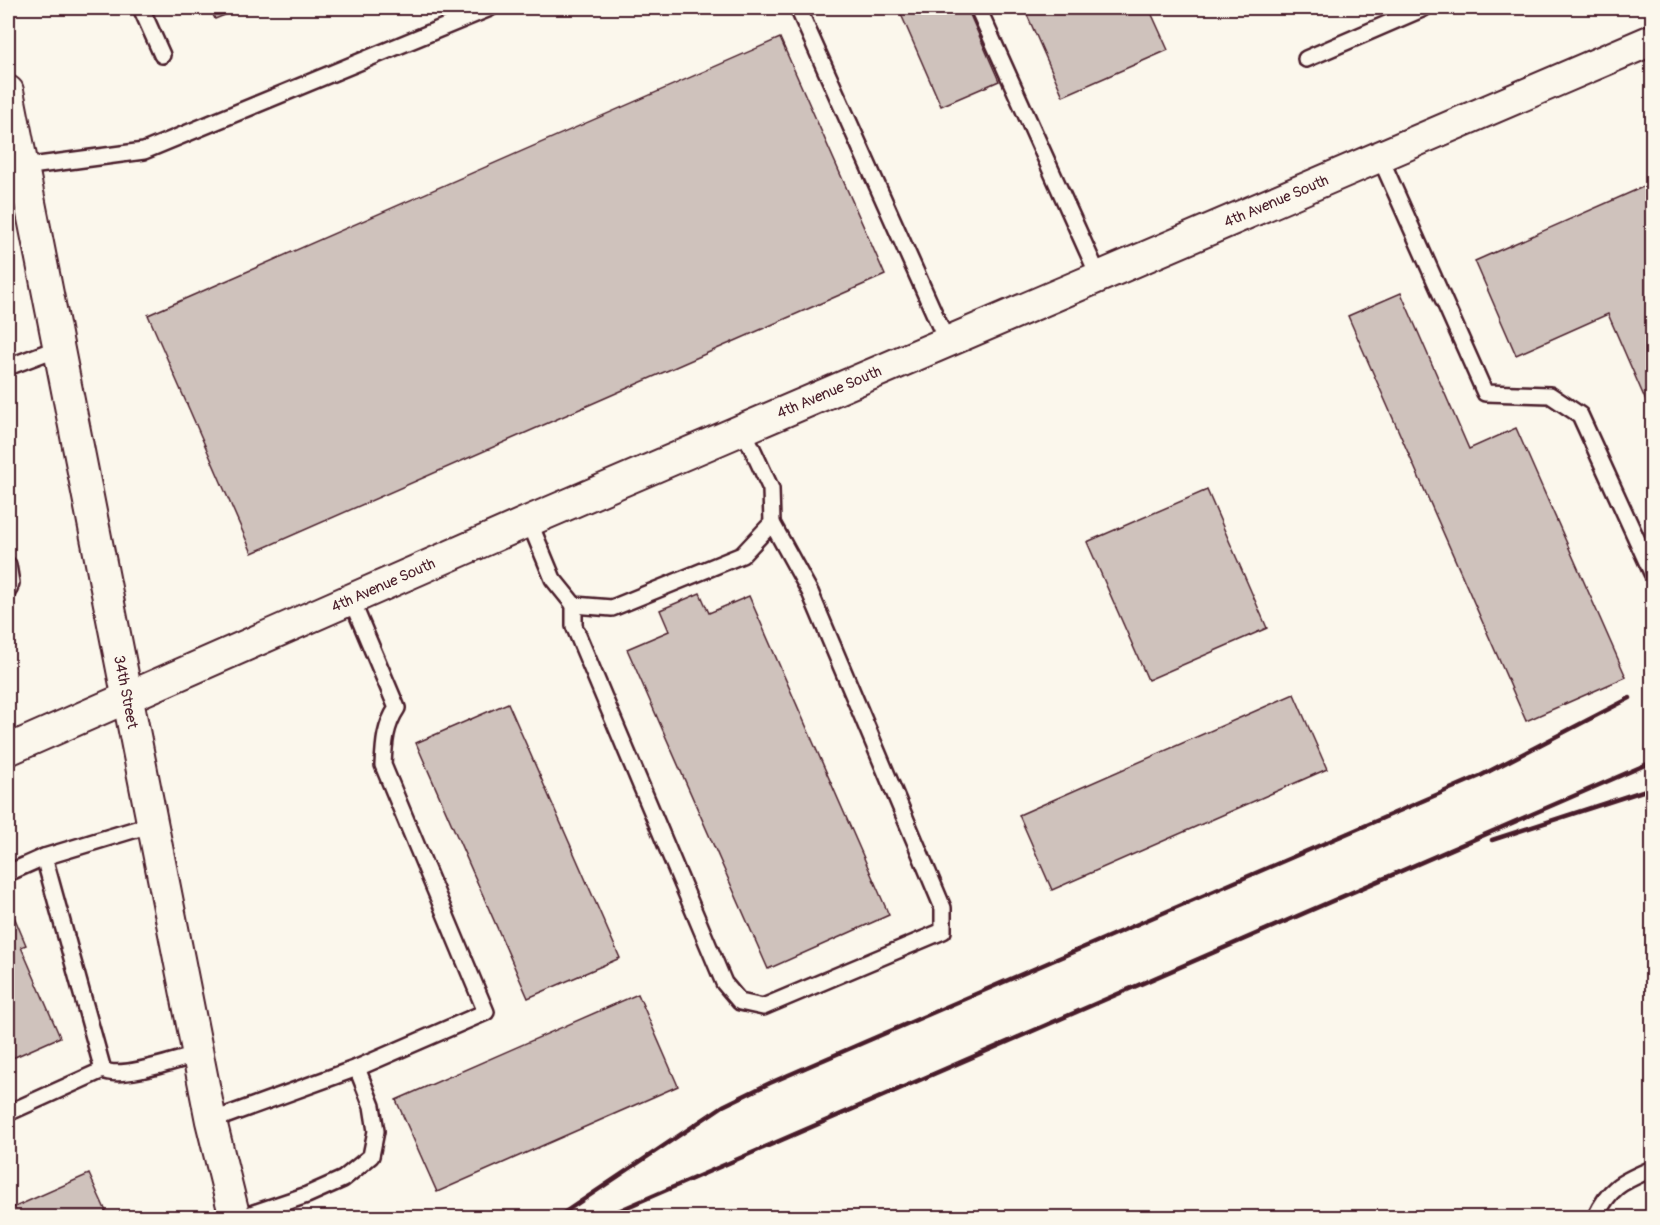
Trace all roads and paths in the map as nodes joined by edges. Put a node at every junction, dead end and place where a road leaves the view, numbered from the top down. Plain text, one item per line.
1 (141, 8) edge
2 (490, 8) edge
3 (798, 8) edge
4 (978, 8) edge
5 (1424, 8) edge
6 (1653, 40) edge
7 (162, 55) dead end
8 (1306, 59) dead end
9 (8, 92) edge
10 (1380, 157) junction
11 (15, 167) edge
12 (1099, 277) junction
13 (947, 342) junction
14 (58, 348) junction
15 (8, 367) edge
16 (743, 429) junction
17 (529, 521) junction
18 (772, 523) junction
19 (8, 565) edge
20 (1653, 573) edge
21 (8, 591) edge
22 (351, 599) junction
23 (574, 605) junction
24 (127, 697) junction
25 (8, 750) edge
26 (153, 824) junction
27 (44, 857) junction
28 (8, 873) edge
29 (198, 1054) junction
30 (357, 1068) junction
31 (102, 1070) junction
32 (8, 1113) edge
33 (211, 1121) junction
34 (1653, 1169) edge
35 (237, 1218) edge
36 (1595, 1218) edge

1 - 7 lane
2 - 11 lane
3 - 13 lane
4 - 12 lane
5 - 8 lane
6 - 10 street, 4th Avenue South
9 - 11 street, 34th Street
10 - 12 street, 4th Avenue South
10 - 20 lane
11 - 14 street, 34th Street
12 - 13 street, 4th Avenue South
13 - 16 street, 4th Avenue South
14 - 15 lane
14 - 24 street, 34th Street
16 - 17 street, 4th Avenue South
16 - 18 lane
17 - 22 street, 4th Avenue South
17 - 23 lane
18 - 23 lane
18 - 23 lane
19 - 21 lane
22 - 24 street, 4th Avenue South
22 - 30 lane
24 - 25 street, 4th Avenue South
24 - 26 street, 34th Street
26 - 27 lane
26 - 29 street, 34th Street
27 - 28 lane
27 - 31 lane
29 - 31 lane
29 - 33 street, 34th Street
30 - 33 lane
30 - 35 lane
31 - 32 lane
33 - 35 street, 34th Street
34 - 36 lane

